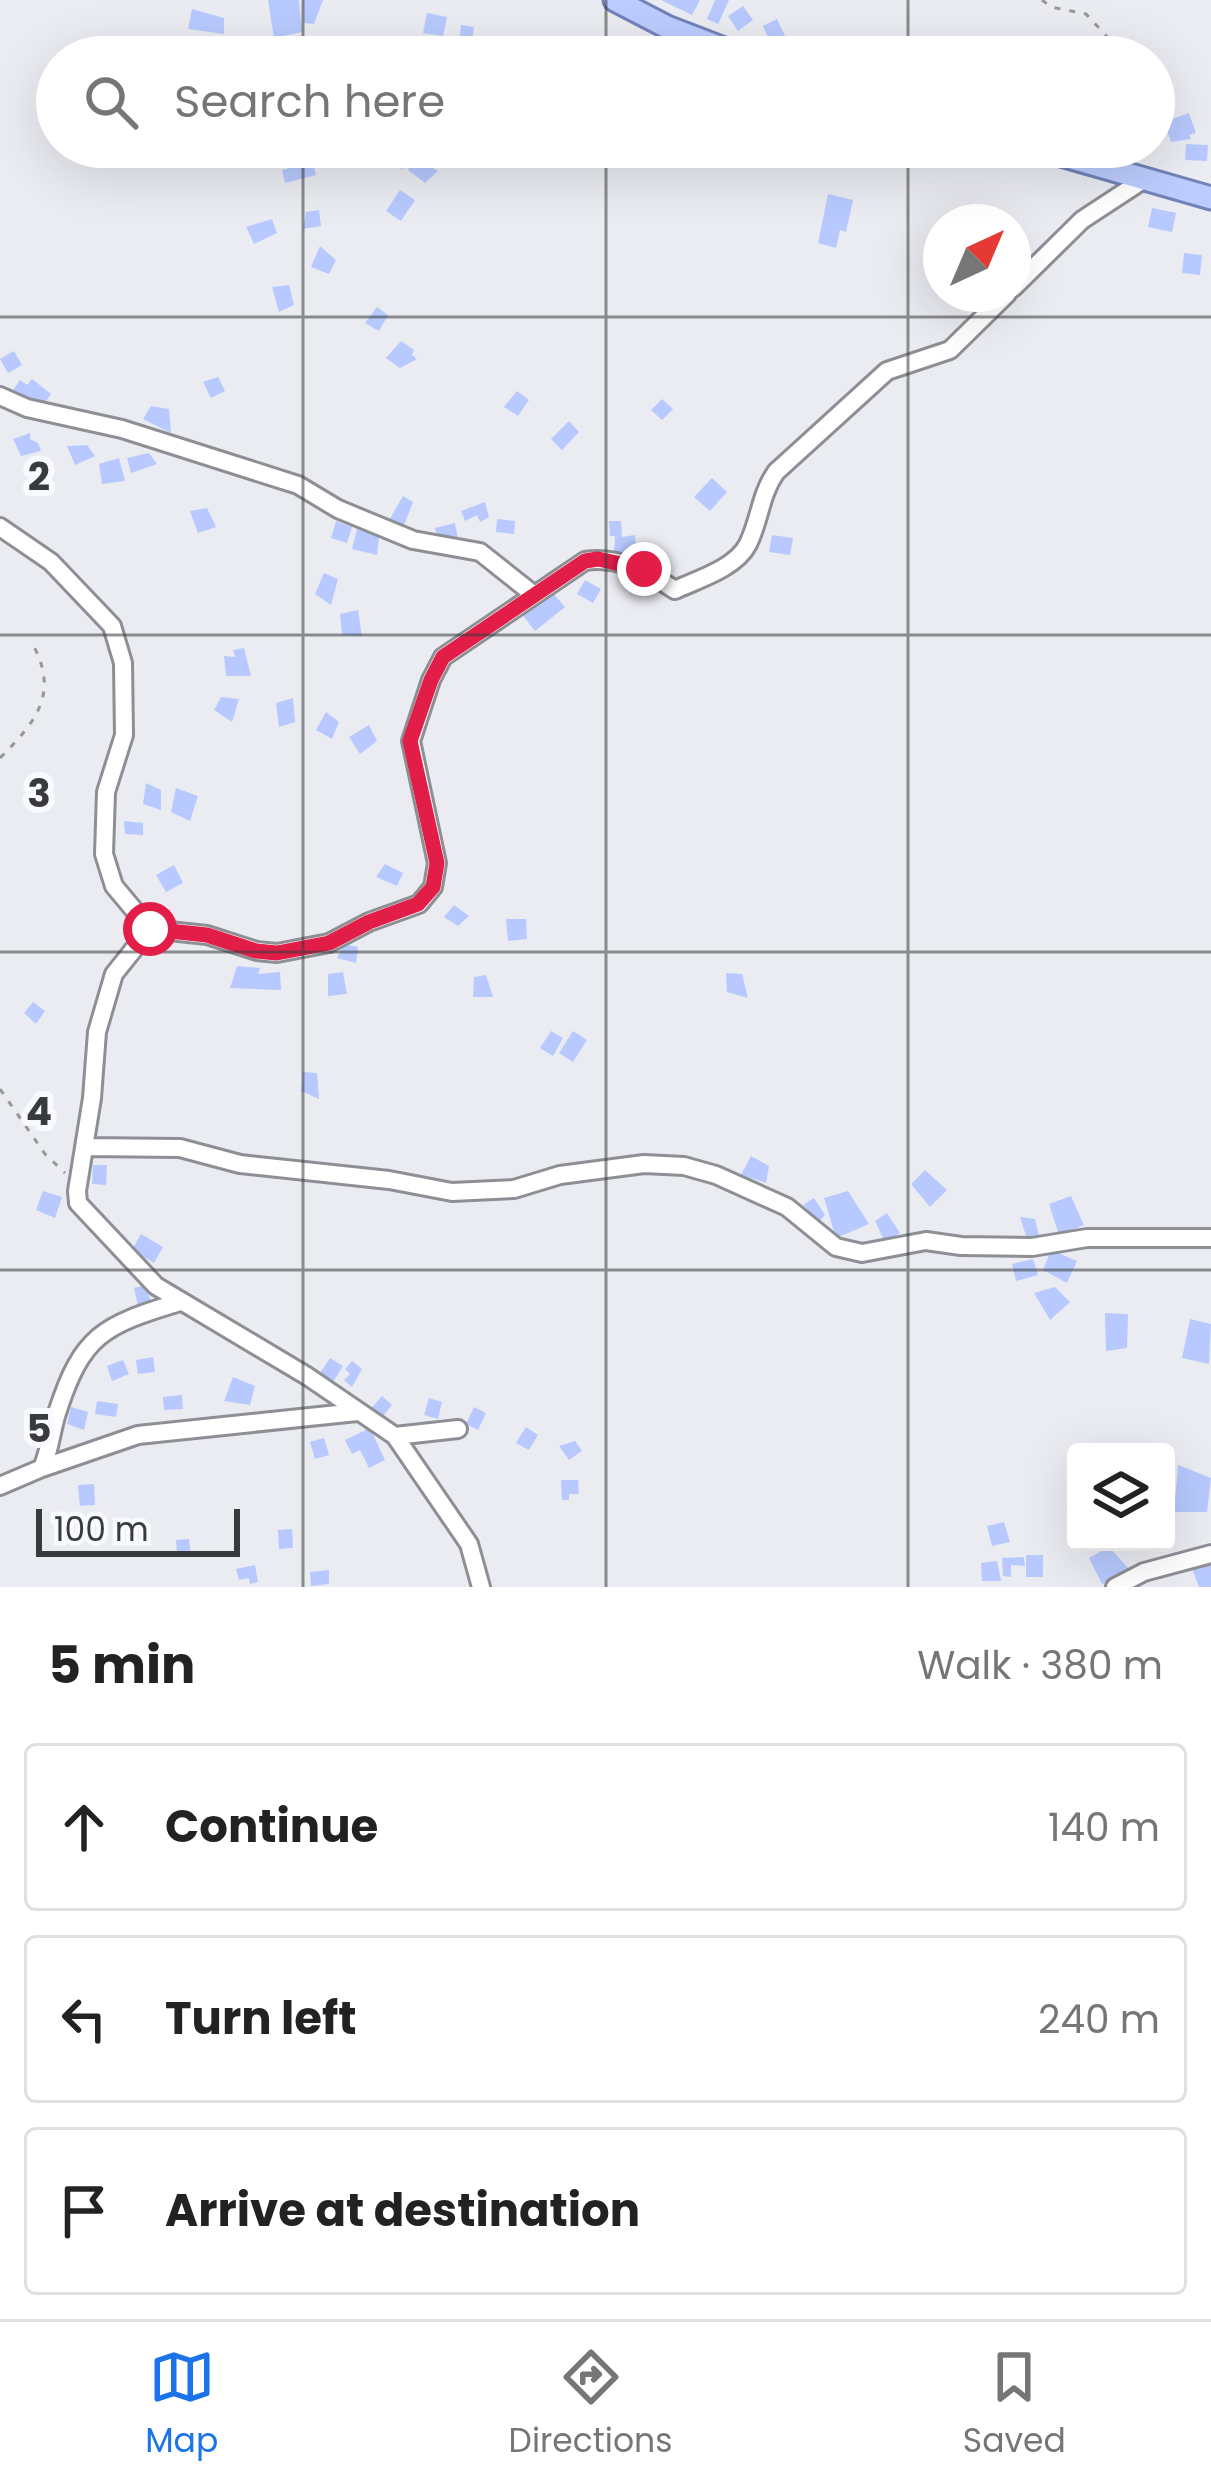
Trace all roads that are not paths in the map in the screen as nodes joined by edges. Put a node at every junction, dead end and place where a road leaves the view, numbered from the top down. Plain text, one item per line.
1 (615, 0) edge
2 (690, 36) edge
3 (1110, 168) edge
4 (1146, 178) junction
5 (1211, 198) edge
6 (1031, 270) edge
7 (989, 312) edge
8 (0, 396) edge
9 (0, 527) edge
10 (533, 594) junction
11 (150, 929) junction
12 (84, 1147) junction
13 (1211, 1238) edge
14 (180, 1302) junction
15 (356, 1412) junction
16 (458, 1429) dead end
17 (395, 1436) junction
18 (42, 1468) junction
19 (0, 1486) edge
20 (1211, 1554) edge
21 (481, 1587) edge
22 (1115, 1587) edge

1 - 2 main road
3 - 4 main road
4 - 5 main road
4 - 6 street
7 - 10 street
8 - 10 street
9 - 11 street
10 - 11 street
11 - 12 street
12 - 13 street
12 - 14 street
14 - 15 street
14 - 18 street
15 - 17 street
15 - 18 street
16 - 17 street
17 - 21 street
18 - 19 street
20 - 22 street

